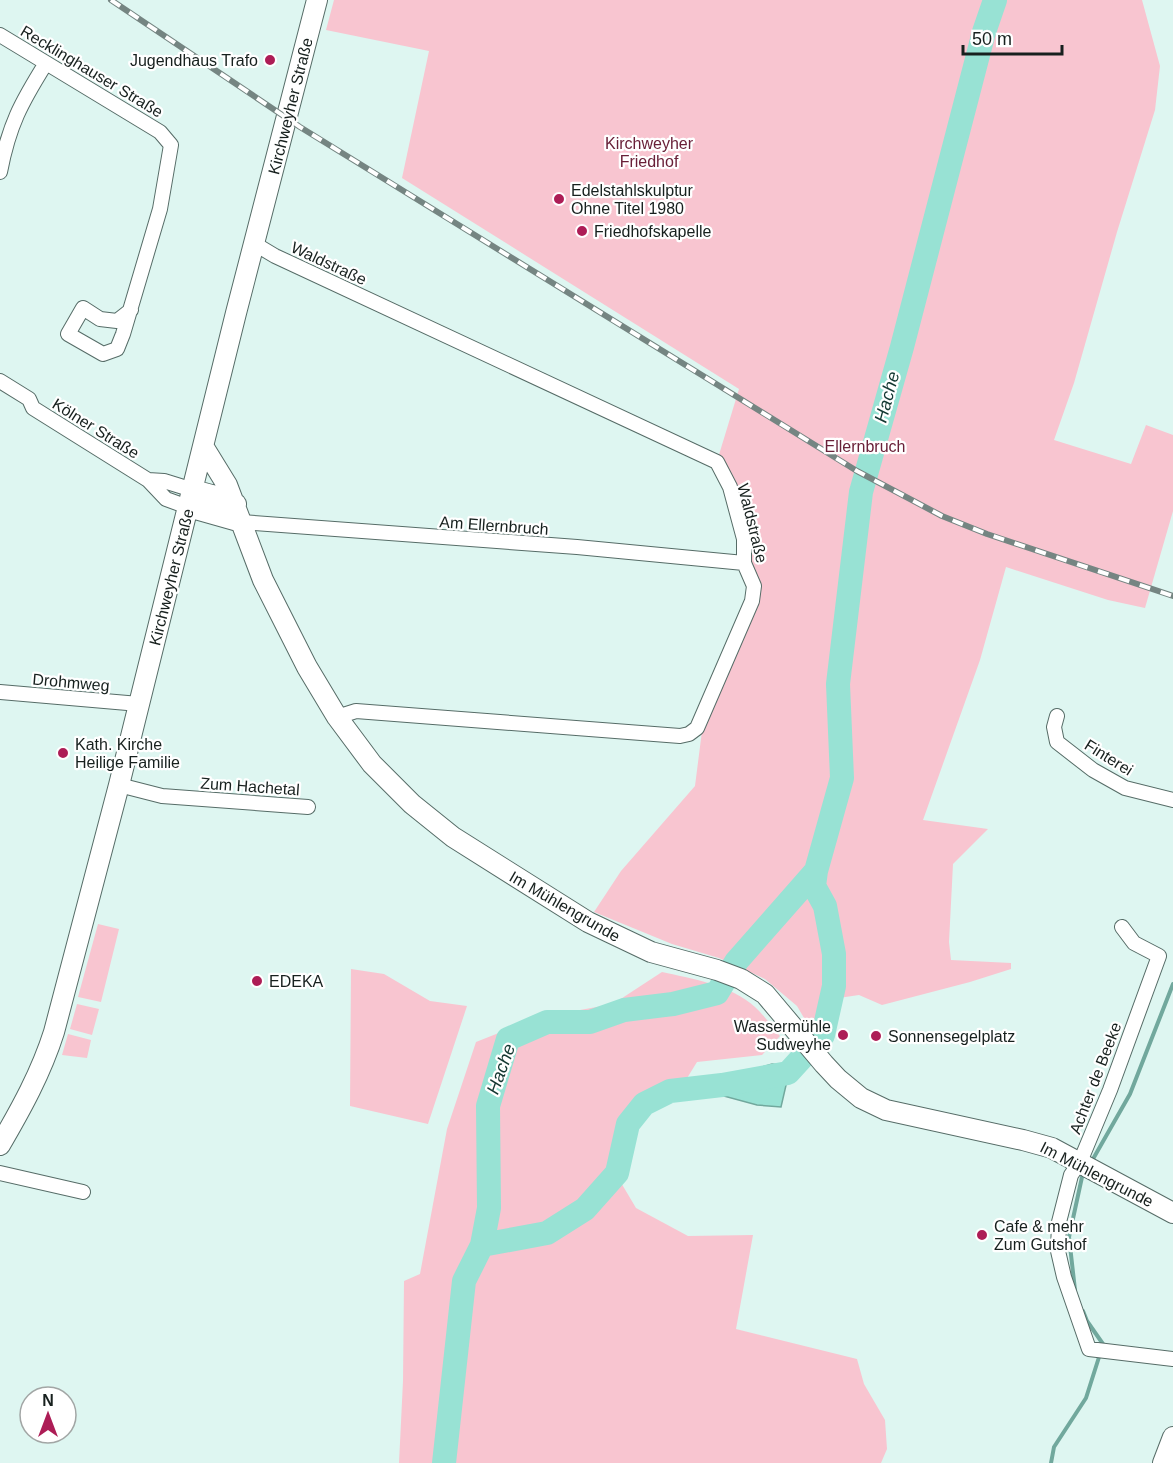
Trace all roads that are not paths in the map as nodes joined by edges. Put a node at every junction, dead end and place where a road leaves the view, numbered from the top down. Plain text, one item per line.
1 (317, 0) edge
2 (0, 35) edge
3 (46, 63) junction
4 (0, 172) edge
5 (255, 244) junction
6 (131, 310) junction
7 (0, 381) edge
8 (203, 446) junction
9 (191, 498) junction
10 (238, 513) junction
11 (744, 563) junction
12 (0, 692) edge
13 (139, 704) junction
14 (1057, 716) dead end
15 (337, 717) junction
16 (119, 785) junction
17 (1173, 800) edge
18 (308, 807) dead end
19 (1122, 927) dead end
20 (0, 1145) edge
21 (1080, 1162) junction
22 (0, 1173) edge
23 (83, 1192) dead end
24 (1173, 1213) edge
25 (1173, 1359) edge
26 (1173, 1437) edge
27 (1163, 1463) edge

1 - 5 main road, Kirchweyher Straße
2 - 3 street, Recklinghauser Straße
3 - 4 street
3 - 6 street, Recklinghauser Straße
5 - 8 main road, Kirchweyher Straße
5 - 11 street, Waldstraße
6 - 6 street, Recklinghauser Straße
7 - 9 street, Kölner Straße
8 - 9 main road, Kirchweyher Straße
8 - 10 main road, Im Mühlengrunde
9 - 10 main road
9 - 13 main road, Kirchweyher Straße
10 - 11 street, Am Ellernbruch
10 - 15 main road, Im Mühlengrunde
11 - 15 street, Waldstraße
12 - 13 street, Drohmweg
13 - 16 main road, Kirchweyher Straße
14 - 17 street, Finterei
15 - 21 main road, Im Mühlengrunde
16 - 18 street, Zum Hachetal
16 - 20 main road, Kirchweyher Straße
19 - 21 street, Achter de Beeke
21 - 24 main road, Im Mühlengrunde
21 - 25 street, Achter de Beeke
22 - 23 street
26 - 27 main road

